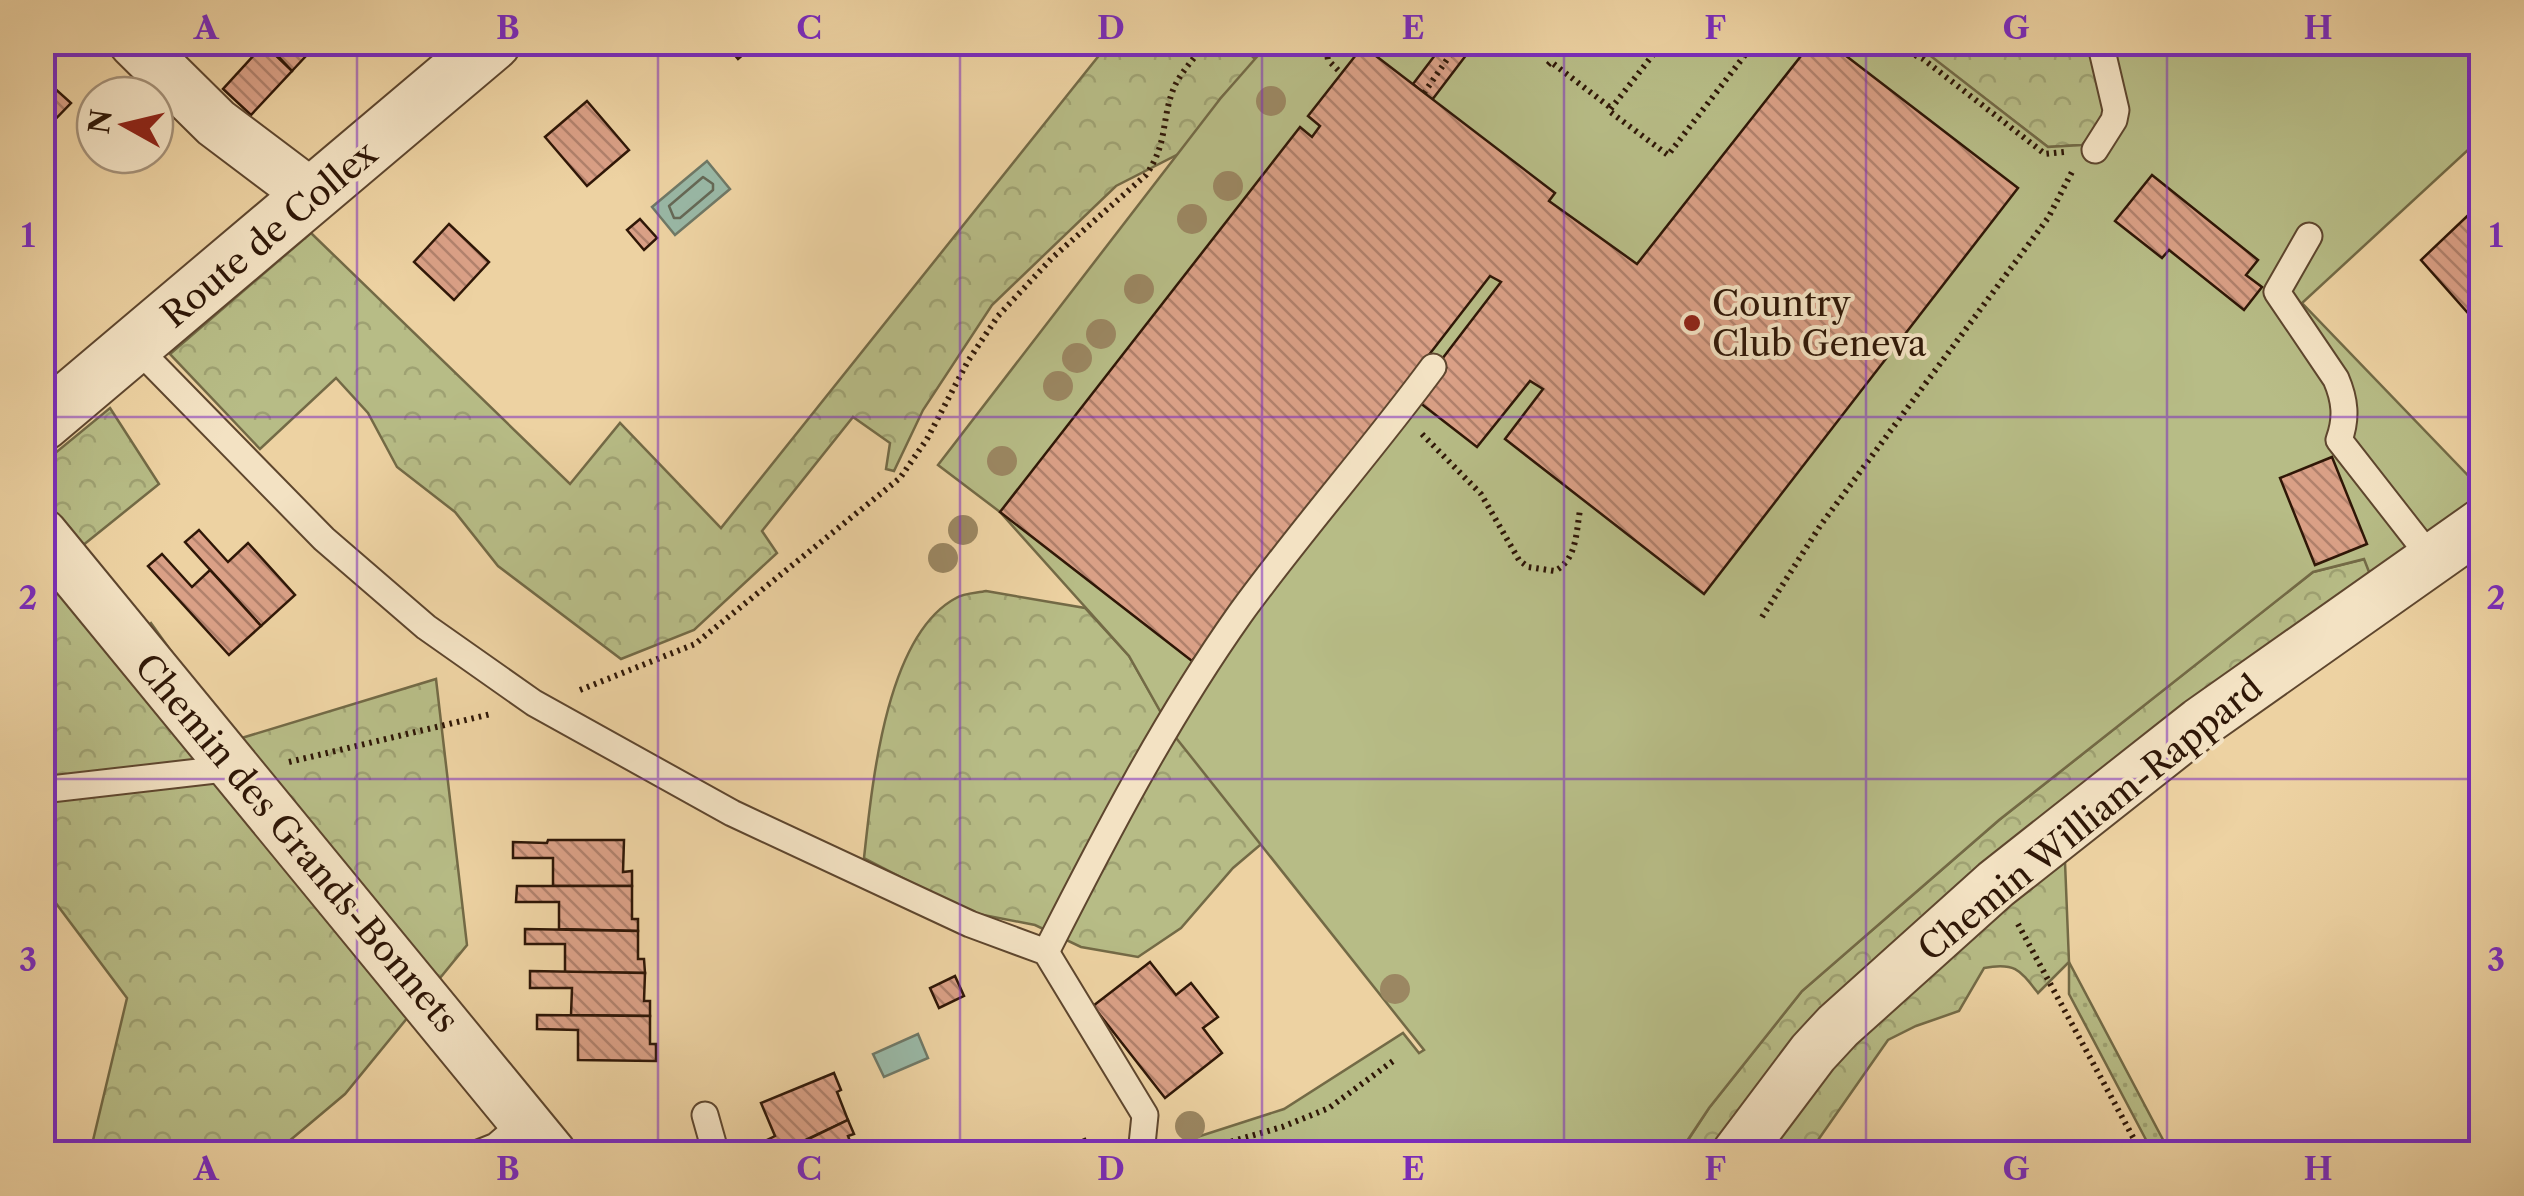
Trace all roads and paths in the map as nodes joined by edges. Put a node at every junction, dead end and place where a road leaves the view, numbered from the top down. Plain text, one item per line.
1 (134, 42) edge
2 (493, 42) edge
3 (1205, 42) edge
4 (1325, 42) edge
5 (1459, 42) edge
6 (1663, 42) edge
7 (1727, 42) edge
8 (1755, 42) edge
9 (1888, 42) edge
10 (2100, 42) edge
11 (1744, 56) junction
12 (1548, 65) dead end
13 (1341, 72) dead end
14 (1424, 93) dead end
15 (1611, 108) junction
16 (2096, 150) junction
17 (313, 196) junction
18 (2308, 236) dead end
19 (136, 347) junction
20 (1433, 367) dead end
21 (1399, 413) junction
22 (42, 423) edge
23 (1580, 510) dead end
24 (2482, 524) edge
25 (42, 534) edge
26 (2432, 559) junction
27 (1762, 616) dead end
28 (534, 704) junction
29 (234, 768) junction
30 (42, 790) edge
31 (1996, 884) junction
32 (1046, 952) junction
33 (1393, 1062) dead end
34 (704, 1115) dead end
35 (538, 1138) edge
36 (476, 1154) edge
37 (716, 1154) edge
38 (1141, 1154) edge
39 (1188, 1154) edge
40 (1738, 1154) edge
41 (2142, 1154) edge

1 - 17 street
2 - 17 street, Route de Collex
3 - 28 path
4 - 13 path
5 - 14 path
6 - 15 path
7 - 11 path
8 - 11 path
9 - 16 path
10 - 16 lane
11 - 15 path
12 - 15 path
16 - 27 path
17 - 19 street, Route de Collex
18 - 26 lane
19 - 22 street, Route de Collex
19 - 28 lane
20 - 21 lane
21 - 23 path
21 - 32 lane
24 - 26 street, Chemin William-Rappard
25 - 29 street, Chemin des Grands-Bonnets
26 - 31 street, Chemin William-Rappard
28 - 29 path
28 - 32 lane
29 - 30 lane
29 - 35 street, Chemin des Grands-Bonnets
31 - 40 street, Chemin William-Rappard
31 - 41 path
32 - 38 lane
33 - 39 path
34 - 37 lane
35 - 36 lane

